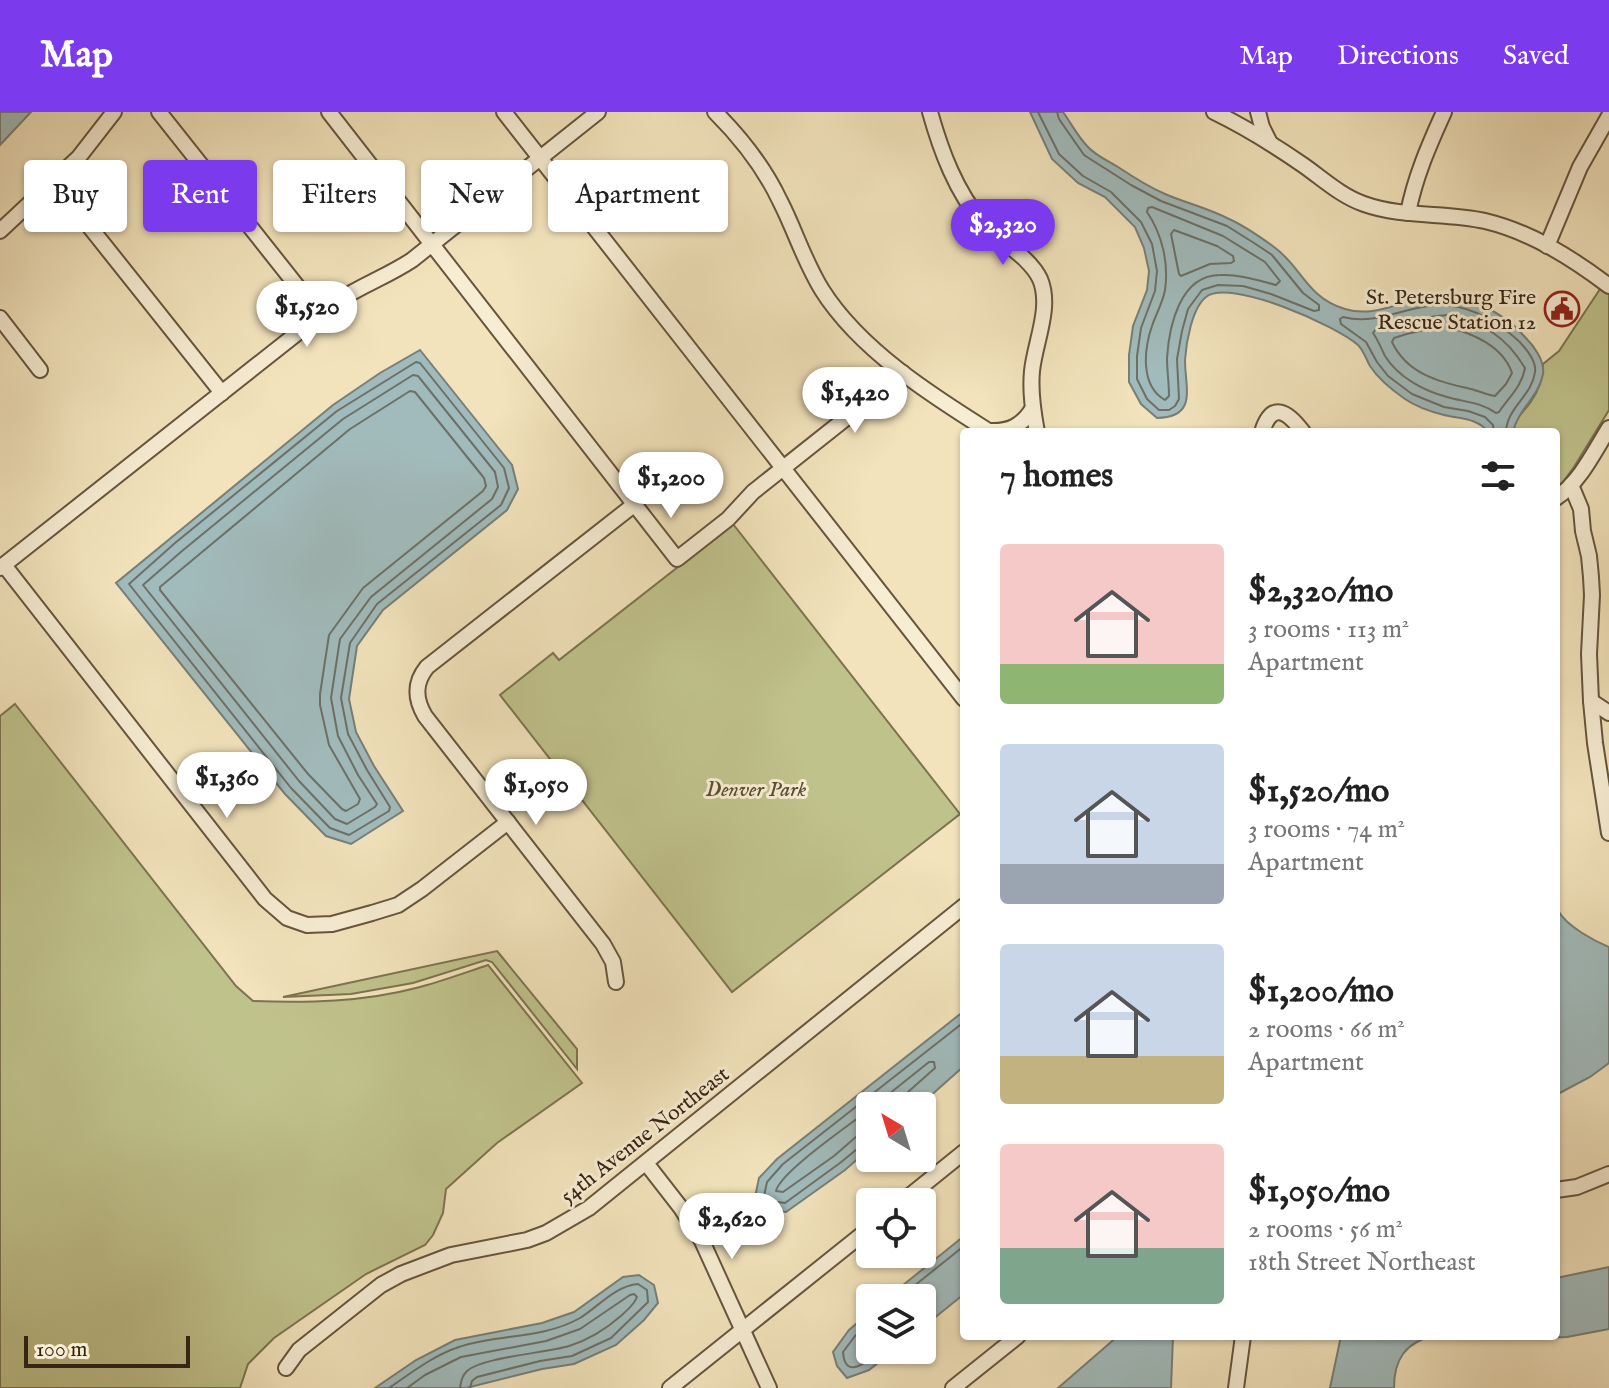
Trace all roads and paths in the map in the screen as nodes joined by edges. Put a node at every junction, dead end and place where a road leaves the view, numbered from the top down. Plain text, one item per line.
1 (114, 112) edge
2 (159, 112) edge
3 (329, 112) edge
4 (504, 112) edge
5 (598, 112) edge
6 (715, 112) edge
7 (930, 112) edge
8 (1214, 112) edge
9 (1258, 112) edge
10 (1444, 112) edge
11 (1609, 116) edge
12 (1270, 144) junction
13 (541, 157) junction
14 (76, 160) edge
15 (24, 209) edge
16 (1408, 213) junction
17 (0, 231) edge
18 (94, 232) edge
19 (432, 243) junction
20 (1547, 246) junction
21 (1609, 286) edge
22 (320, 315) junction
23 (0, 318) edge
24 (40, 370) dead end
25 (903, 373) junction
26 (222, 393) junction
27 (1033, 408) junction
28 (983, 428) edge
29 (1014, 428) edge
30 (1036, 428) edge
31 (1042, 428) edge
32 (1263, 428) edge
33 (1300, 428) edge
34 (1609, 428) edge
35 (783, 468) junction
36 (1571, 485) junction
37 (1560, 495) edge
38 (635, 504) junction
39 (2, 567) edge
40 (960, 694) edge
41 (1591, 701) junction
42 (1609, 713) edge
43 (508, 822) junction
44 (1609, 833) edge
45 (960, 909) edge
46 (616, 982) dead end
47 (960, 1155) edge
48 (646, 1163) junction
49 (1609, 1174) edge
50 (919, 1188) edge
51 (1560, 1189) edge
52 (856, 1239) edge
53 (743, 1330) junction
54 (1013, 1340) edge
55 (1242, 1340) edge
56 (286, 1368) dead end
57 (670, 1388) edge
58 (769, 1388) edge
59 (953, 1388) edge
60 (1236, 1388) edge

1 - 14 street
2 - 22 street
3 - 19 street
4 - 13 street
5 - 13 street
6 - 25 street
7 - 27 street
8 - 12 street
9 - 12 street
10 - 16 street
11 - 20 street
12 - 16 street
13 - 19 street
13 - 35 street
15 - 17 street
16 - 20 street
18 - 26 street
19 - 22 street
19 - 38 street
20 - 21 street
22 - 26 street
23 - 24 street
25 - 28 street
25 - 35 street
26 - 39 street
27 - 29 street
27 - 30 street
27 - 31 street
32 - 33 street
34 - 36 street
35 - 38 street
35 - 40 street
36 - 37 street
36 - 41 street
38 - 43 street
39 - 43 street
41 - 42 street
41 - 44 street
43 - 46 street
45 - 48 street, 54th Avenue Northeast
47 - 50 street
48 - 53 street
48 - 56 street, 54th Avenue Northeast
49 - 51 street
52 - 53 street
53 - 57 street
53 - 58 street
54 - 59 street
55 - 60 street

